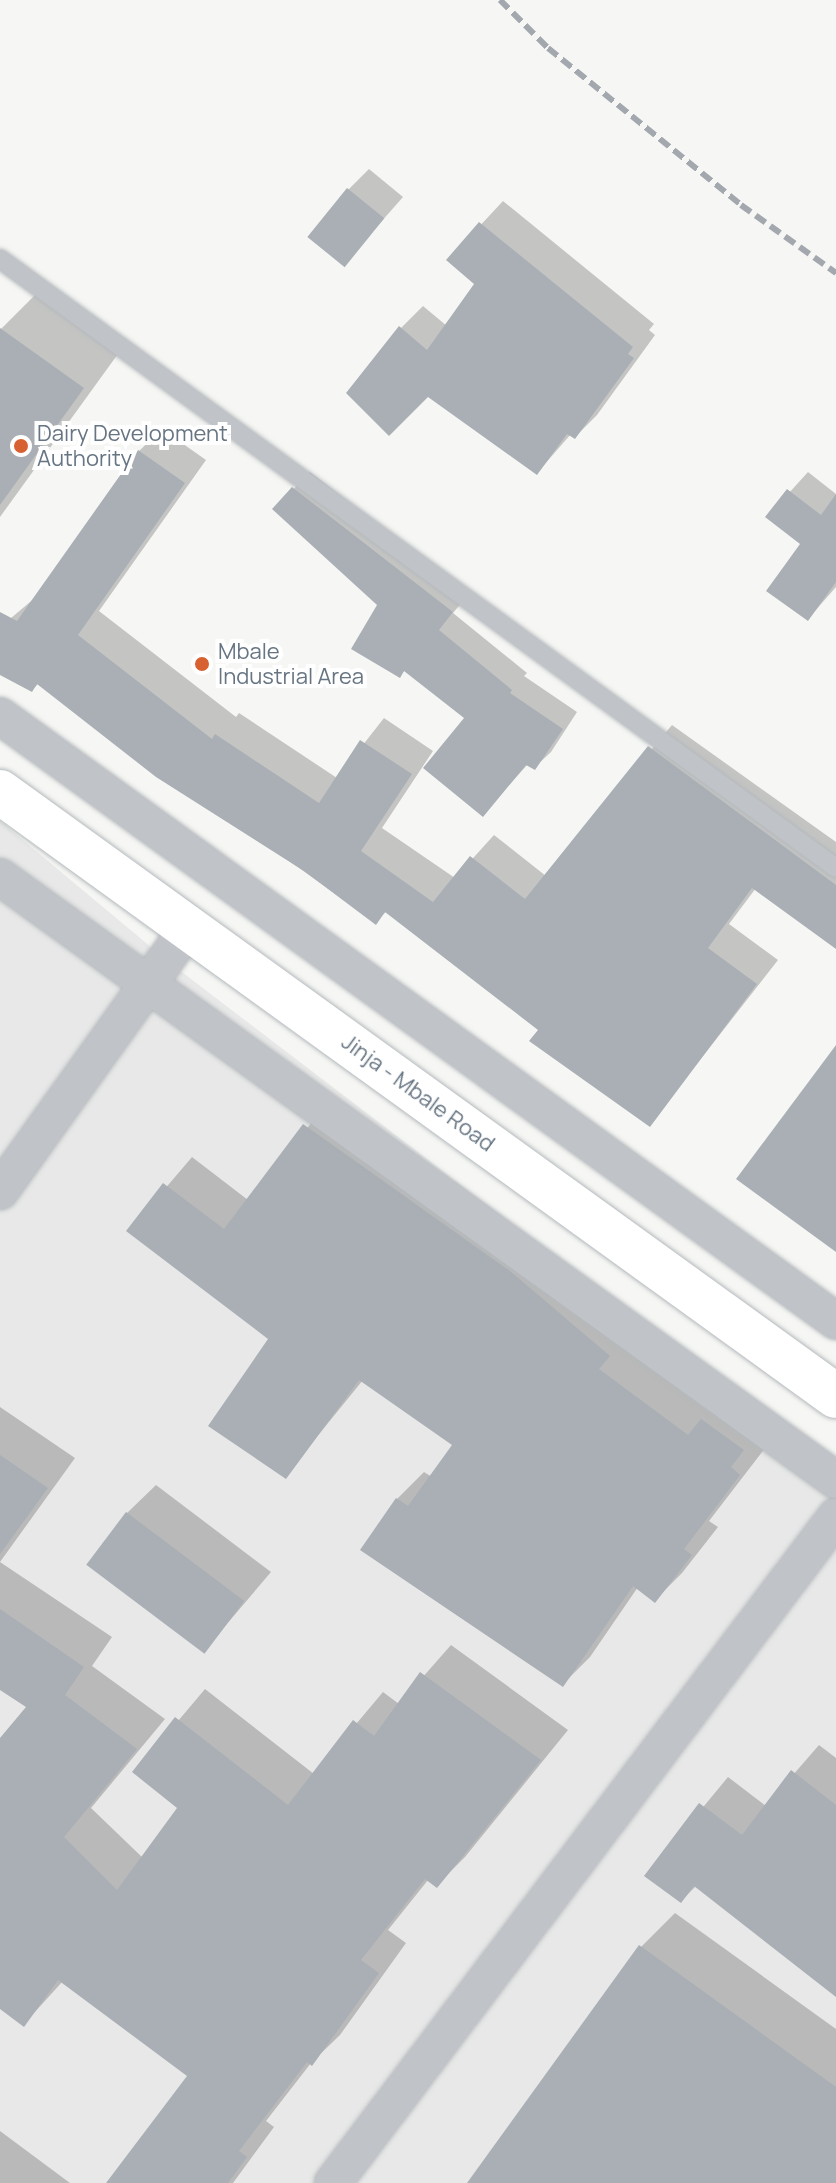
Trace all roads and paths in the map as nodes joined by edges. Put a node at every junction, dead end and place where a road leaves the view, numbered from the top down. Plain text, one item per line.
1 (0, 259) edge
2 (0, 716) edge
3 (0, 792) edge
4 (836, 868) edge
5 (0, 877) edge
6 (189, 927) junction
7 (148, 984) junction
8 (0, 1191) edge
9 (836, 1321) edge
10 (836, 1396) edge
11 (836, 1480) edge
12 (836, 1517) edge
13 (333, 2183) edge

1 - 4 lane
2 - 9 street
3 - 6 main road, Jinja - Mbale Road
5 - 7 street
6 - 7 street
6 - 10 main road, Jinja - Mbale Road
7 - 8 street
7 - 11 street
12 - 13 street

